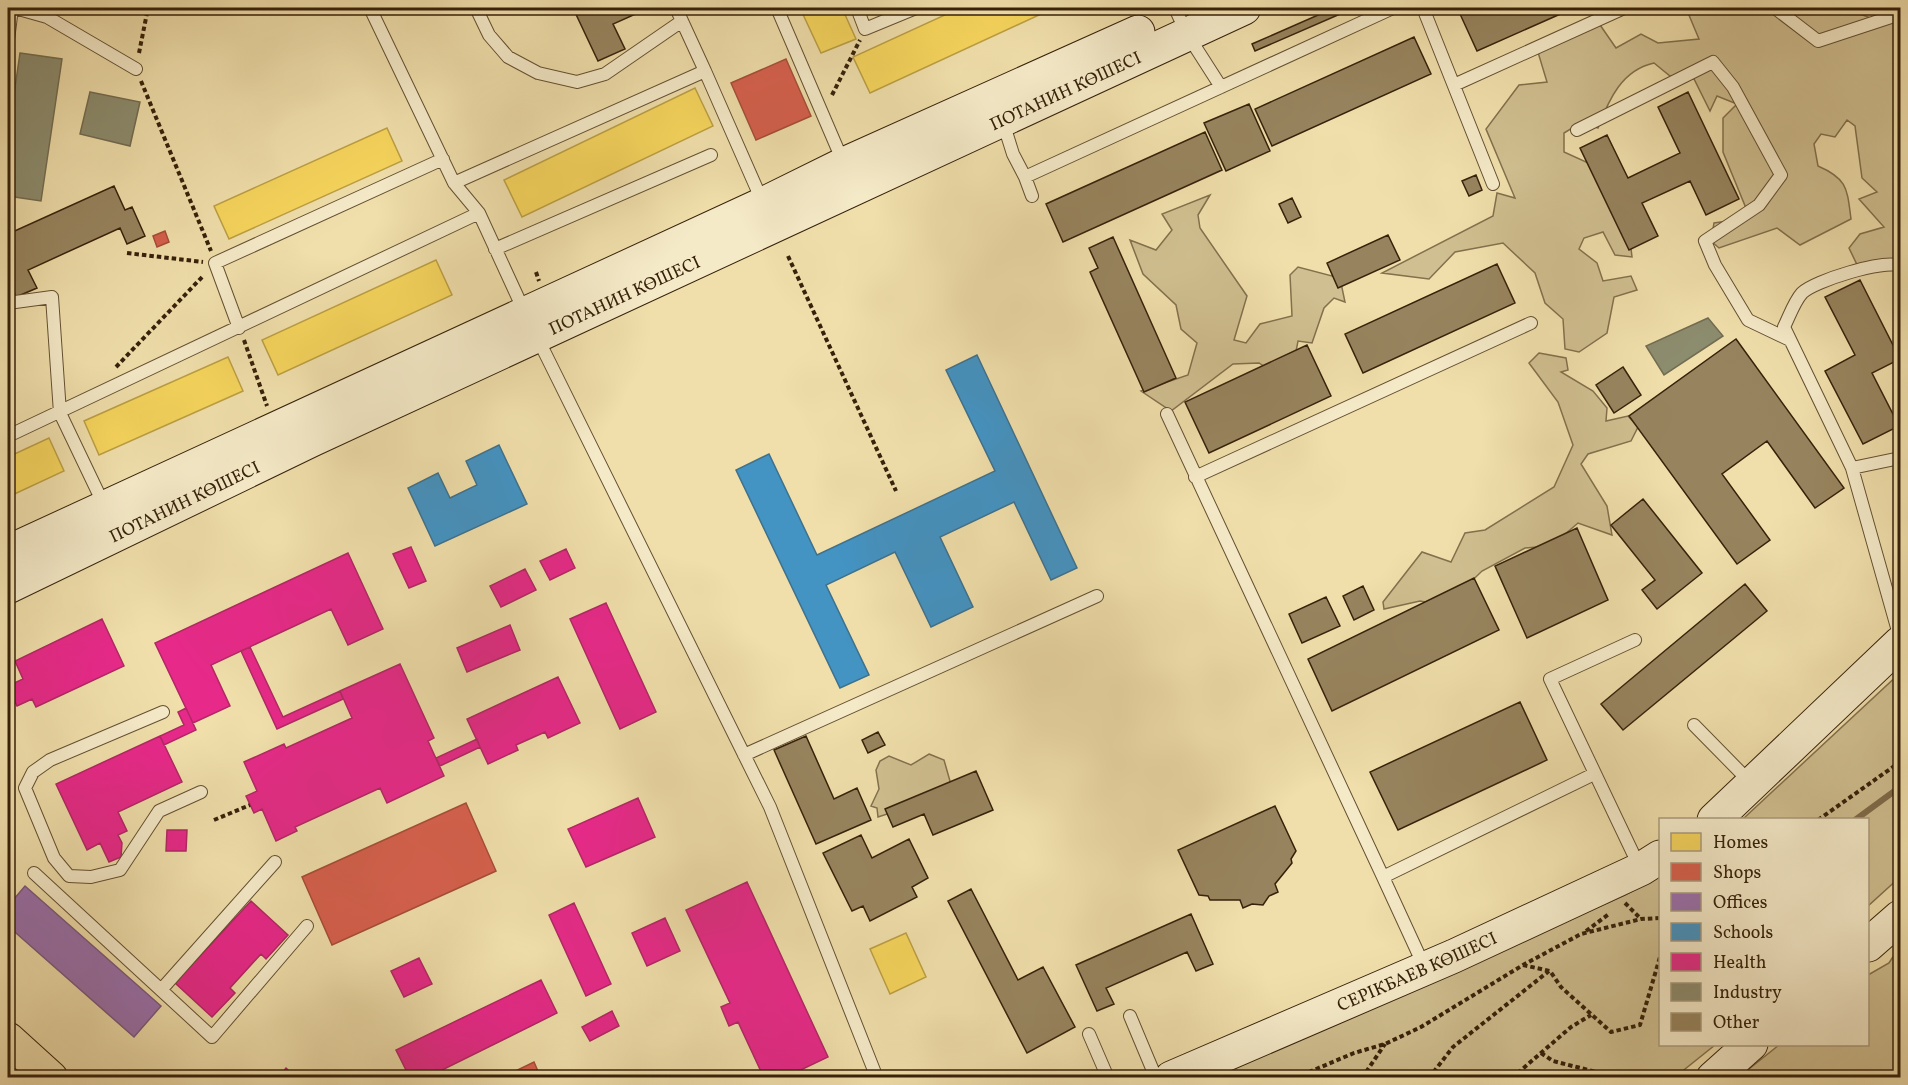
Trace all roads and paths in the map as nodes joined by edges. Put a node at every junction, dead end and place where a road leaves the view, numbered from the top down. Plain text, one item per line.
1 (14, 8) edge
2 (148, 8) edge
3 (370, 8) edge
4 (476, 8) edge
5 (676, 8) edge
6 (777, 8) edge
7 (857, 8) edge
8 (915, 8) edge
9 (1244, 8) edge
10 (1393, 8) edge
11 (1423, 8) edge
12 (1624, 8) edge
13 (1775, 8) edge
14 (48, 12) edge
15 (1900, 14) edge
16 (1183, 16) edge
17 (682, 21) junction
18 (865, 29) junction
19 (8, 40) edge
20 (136, 69) junction
21 (705, 71) junction
22 (1454, 86) junction
23 (1221, 87) junction
24 (822, 114) junction
25 (1002, 120) junction
26 (1577, 130) dead end
27 (711, 155) dead end
28 (443, 159) junction
29 (844, 164) junction
30 (1025, 177) junction
31 (454, 183) junction
32 (1493, 184) dead end
33 (1032, 196) dead end
34 (763, 204) junction
35 (479, 213) junction
36 (495, 249) junction
37 (127, 253) dead end
38 (788, 256) dead end
39 (215, 263) junction
40 (1900, 266) edge
41 (8, 303) edge
42 (1531, 323) dead end
43 (530, 324) junction
44 (239, 328) junction
45 (1790, 340) junction
46 (85, 399) junction
47 (60, 413) junction
48 (1167, 414) dead end
49 (8, 436) edge
50 (1900, 458) edge
51 (1852, 468) junction
52 (1195, 477) junction
53 (896, 491) dead end
54 (104, 506) junction
55 (8, 552) edge
56 (8, 587) edge
57 (1097, 596) dead end
58 (1900, 638) edge
59 (1635, 640) dead end
60 (1900, 643) edge
61 (163, 712) dead end
62 (1694, 725) dead end
63 (744, 756) junction
64 (1900, 762) edge
65 (1594, 774) junction
66 (1753, 785) junction
67 (201, 792) dead end
68 (250, 805) dead end
69 (1715, 818) edge
70 (1819, 818) edge
71 (214, 820) dead end
72 (275, 862) dead end
73 (1651, 863) edge
74 (34, 873) dead end
75 (1383, 877) junction
76 (1900, 917) edge
77 (1659, 918) edge
78 (1641, 919) junction
79 (308, 926) dead end
80 (1581, 934) junction
81 (1869, 944) edge
82 (1659, 960) edge
83 (1523, 965) junction
84 (1425, 969) junction
85 (1550, 971) junction
86 (161, 990) junction
87 (1591, 1015) junction
88 (1130, 1016) dead end
89 (1089, 1034) dead end
90 (8, 1039) edge
91 (1385, 1044) junction
92 (1750, 1046) edge
93 (1541, 1053) junction
94 (8, 1068) edge
95 (18, 1077) edge
96 (51, 1077) edge
97 (877, 1077) edge
98 (1108, 1077) edge
99 (1156, 1077) edge
100 (1171, 1077) edge
101 (1295, 1077) edge
102 (1316, 1077) edge
103 (1341, 1077) edge
104 (1362, 1077) edge
105 (1429, 1077) edge
106 (1512, 1077) edge
107 (1620, 1077) edge
108 (1713, 1077) edge

1 - 14 lane
1 - 19 lane
2 - 20 path
3 - 28 lane
4 - 17 lane
5 - 17 lane
6 - 24 lane
7 - 18 lane
8 - 18 lane
9 - 16 main road, ПОТАНИН КӨШЕСІ
10 - 23 lane
11 - 22 lane
12 - 22 lane
13 - 15 lane
14 - 20 lane
16 - 23 lane
16 - 25 main road, ПОТАНИН КӨШЕСІ
16 - 29 main road, ПОТАНИН КӨШЕСІ
17 - 21 lane
18 - 24 path
20 - 39 path
21 - 31 lane
21 - 34 lane
22 - 32 lane
23 - 30 lane
24 - 29 lane
25 - 30 lane
25 - 43 main road, ПОТАНИН КӨШЕСІ
26 - 45 lane
27 - 36 lane
28 - 31 lane
28 - 39 lane
29 - 34 main road, ПОТАНИН КӨШЕСІ
30 - 33 lane
31 - 35 lane
34 - 43 main road, ПОТАНИН КӨШЕСІ
35 - 36 lane
35 - 44 lane
36 - 43 lane
37 - 39 path
38 - 53 path
39 - 44 lane
39 - 46 path
40 - 45 lane
41 - 47 lane
42 - 52 lane
43 - 54 main road, ПОТАНИН КӨШЕСІ
43 - 56 main road, ПОТАНИН КӨШЕСІ
43 - 63 lane
44 - 46 lane
45 - 51 lane
46 - 47 lane
47 - 49 lane
47 - 54 lane
48 - 52 lane
50 - 51 lane
51 - 58 lane
52 - 75 lane
54 - 55 main road, ПОТАНИН КӨШЕСІ
57 - 63 lane
59 - 65 lane
60 - 66 main road
61 - 67 lane
62 - 66 lane
63 - 97 lane
64 - 70 path
65 - 73 lane
65 - 75 lane
66 - 69 main road
68 - 71 path
72 - 86 lane
73 - 84 main road, СЕРІКБАЕВ КӨШЕСІ
74 - 86 lane
75 - 84 lane
76 - 81 main road
77 - 78 path
78 - 80 path
78 - 80 path
79 - 86 lane
80 - 83 path
82 - 87 path
83 - 85 path
83 - 91 path
84 - 100 main road, СЕРІКБАЕВ КӨШЕСІ
85 - 87 path
85 - 105 path
87 - 93 path
88 - 99 lane
89 - 98 lane
90 - 96 main road
91 - 101 path
91 - 104 path
92 - 108 main road
93 - 106 path
93 - 107 path
94 - 95 main road
102 - 103 path

